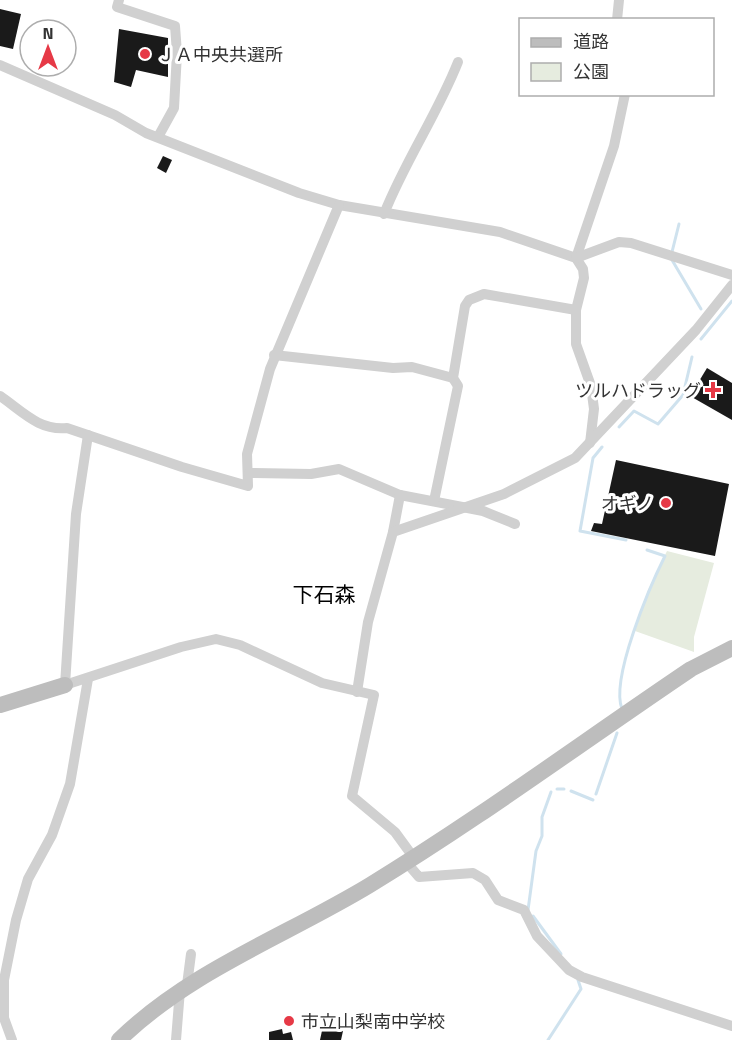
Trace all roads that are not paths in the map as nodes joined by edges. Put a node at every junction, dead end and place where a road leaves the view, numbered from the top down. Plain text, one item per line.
1 (119, 0) edge
2 (619, 0) edge
3 (617, 18) edge
4 (458, 62) dead end
5 (0, 65) edge
6 (625, 96) edge
7 (158, 137) junction
8 (339, 205) junction
9 (384, 214) junction
10 (576, 258) junction
11 (732, 275) edge
12 (732, 285) edge
13 (576, 310) junction
14 (274, 355) junction
15 (453, 378) junction
16 (0, 396) edge
17 (88, 435) junction
18 (590, 443) junction
19 (249, 473) junction
20 (400, 495) junction
21 (434, 501) junction
22 (462, 508) junction
23 (515, 524) dead end
24 (393, 532) junction
25 (732, 648) edge
26 (88, 679) junction
27 (65, 685) junction
28 (357, 692) junction
29 (0, 705) edge
30 (411, 861) junction
31 (191, 954) dead end
32 (183, 988) junction
33 (732, 1026) edge
34 (12, 1040) edge
35 (119, 1040) edge
36 (176, 1040) edge

1 - 7 street
2 - 3 street
4 - 9 street
5 - 7 street
6 - 10 street
7 - 8 street
8 - 9 street
8 - 14 street
9 - 10 street
10 - 11 street
10 - 13 street
12 - 18 street
13 - 15 street
13 - 18 street
14 - 15 street
14 - 19 street
15 - 21 street
16 - 17 street
17 - 19 street
17 - 27 street
18 - 22 street
19 - 20 street
20 - 21 street
20 - 24 street
21 - 22 street
22 - 23 street
22 - 24 street
24 - 28 street
25 - 30 street
26 - 27 street
26 - 28 street
26 - 34 street
27 - 29 street
28 - 30 street
30 - 32 street
30 - 33 street
31 - 32 street
32 - 35 street
32 - 36 street

